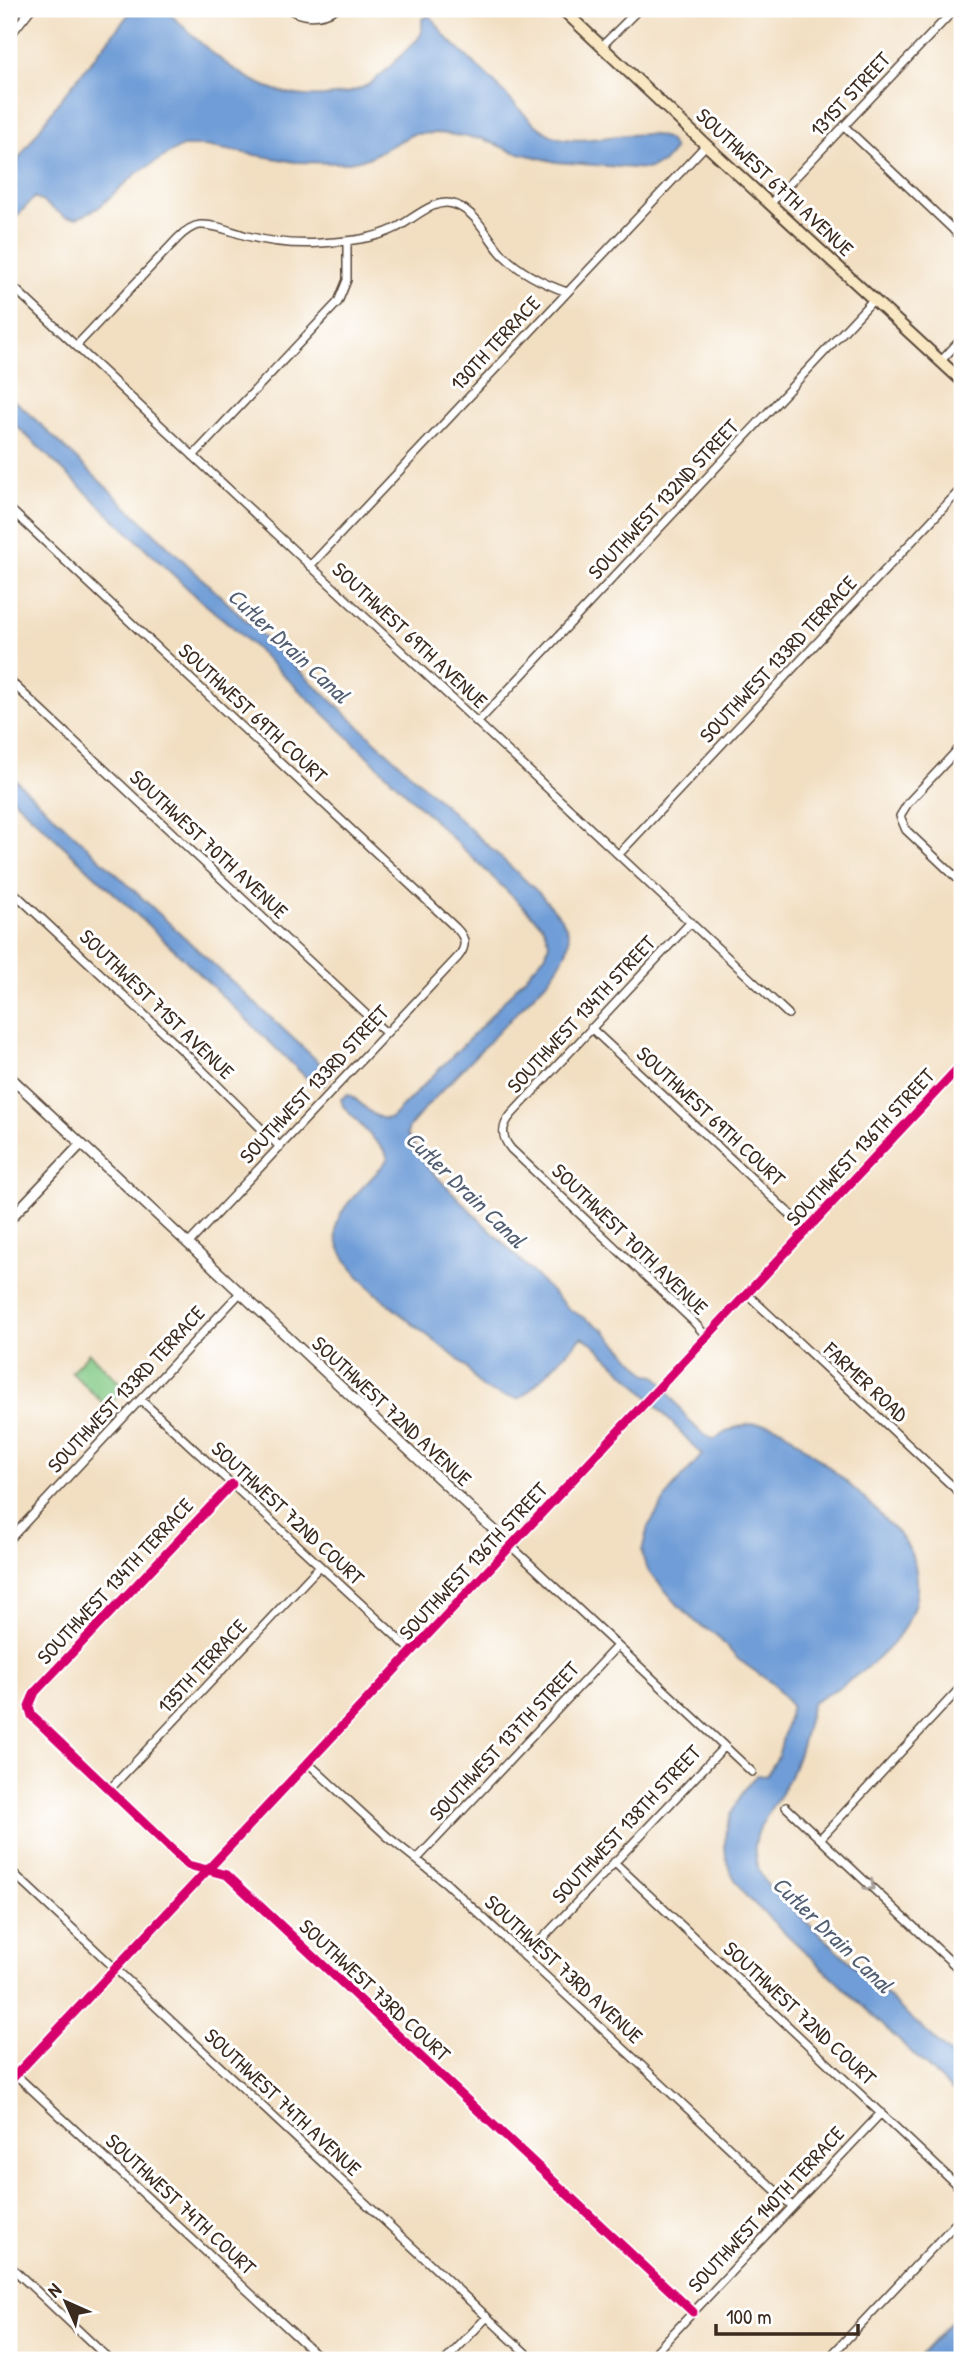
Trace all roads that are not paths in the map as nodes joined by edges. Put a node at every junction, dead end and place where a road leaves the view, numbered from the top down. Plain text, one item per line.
1 (31, 9) edge
2 (289, 9) edge
3 (334, 9) edge
4 (562, 9) edge
5 (639, 9) edge
6 (955, 9) edge
7 (9, 37) edge
8 (602, 46) junction
9 (844, 126) junction
10 (706, 145) junction
11 (770, 204) junction
12 (962, 222) edge
13 (954, 231) junction
14 (962, 238) edge
15 (347, 241) junction
16 (9, 283) edge
17 (567, 292) junction
18 (874, 299) junction
19 (962, 338) edge
20 (76, 346) junction
21 (941, 361) junction
22 (962, 381) edge
23 (193, 456) junction
24 (962, 488) edge
25 (9, 508) edge
26 (310, 566) junction
27 (9, 680) edge
28 (478, 722) junction
29 (962, 745) edge
30 (619, 854) junction
31 (962, 883) edge
32 (9, 888) edge
33 (691, 922) junction
34 (464, 947) joint
35 (788, 1014) dead end
36 (592, 1028) junction
37 (386, 1033) junction
38 (962, 1064) edge
39 (9, 1076) edge
40 (503, 1135) joint
41 (81, 1144) junction
42 (280, 1147) junction
43 (9, 1220) edge
44 (806, 1230) junction
45 (188, 1244) junction
46 (240, 1293) junction
47 (747, 1294) junction
48 (707, 1336) junction
49 (141, 1400) junction
50 (232, 1484) junction
51 (962, 1495) edge
52 (9, 1540) edge
53 (510, 1546) junction
54 (320, 1566) junction
55 (617, 1646) junction
56 (412, 1651) junction
57 (962, 1686) edge
58 (29, 1706) joint
59 (724, 1747) junction
60 (308, 1762) junction
61 (752, 1772) dead end
62 (110, 1789) junction
63 (786, 1807) dead end
64 (820, 1839) junction
65 (417, 1859) junction
66 (614, 1862) junction
67 (9, 1869) edge
68 (206, 1871) junction
69 (525, 1957) junction
70 (115, 1969) junction
71 (962, 1972) edge
72 (12, 2078) edge
73 (881, 2113) junction
74 (962, 2190) edge
75 (792, 2206) junction
76 (962, 2213) edge
77 (10, 2269) edge
78 (693, 2312) junction
79 (487, 2317) junction
80 (110, 2360) edge
81 (322, 2360) edge
82 (446, 2360) edge
83 (533, 2360) edge
84 (648, 2360) edge
85 (827, 2360) edge

1 - 7 street
2 - 3 street
4 - 8 main road, SOUTHWEST 67TH AVENUE
5 - 8 street
6 - 9 street, 131ST STREET
8 - 10 main road, SOUTHWEST 67TH AVENUE
9 - 11 street, 131ST STREET
9 - 13 street
10 - 11 main road, SOUTHWEST 67TH AVENUE
10 - 17 street, 130TH TERRACE
11 - 18 main road, SOUTHWEST 67TH AVENUE
12 - 13 street
13 - 14 street
15 - 17 street
15 - 20 street
15 - 23 street
16 - 20 street, SOUTHWEST 69TH AVENUE
17 - 26 street, 130TH TERRACE
18 - 21 main road, SOUTHWEST 67TH AVENUE
18 - 28 street, SOUTHWEST 132ND STREET
19 - 21 street
20 - 23 street, SOUTHWEST 69TH AVENUE
21 - 22 main road, SOUTHWEST 67TH AVENUE
23 - 26 street, SOUTHWEST 69TH AVENUE
24 - 30 street, SOUTHWEST 133RD TERRACE
25 - 34 street, SOUTHWEST 69TH COURT
26 - 28 street, SOUTHWEST 69TH AVENUE
27 - 37 street, SOUTHWEST 70TH AVENUE
28 - 30 street, SOUTHWEST 69TH AVENUE
29 - 31 street
30 - 33 street, SOUTHWEST 69TH AVENUE
32 - 42 street, SOUTHWEST 71ST AVENUE
33 - 35 street, SOUTHWEST 69TH AVENUE
33 - 36 street, SOUTHWEST 134TH STREET
34 - 37 street, SOUTHWEST 133RD STREET
36 - 40 street, SOUTHWEST 134TH STREET
36 - 44 street, SOUTHWEST 69TH COURT
37 - 42 street, SOUTHWEST 133RD STREET
38 - 44 street, SOUTHWEST 136TH STREET
39 - 41 street, SOUTHWEST 72ND AVENUE
40 - 48 street, SOUTHWEST 70TH AVENUE
41 - 43 street
41 - 45 street, SOUTHWEST 72ND AVENUE
42 - 45 street, SOUTHWEST 133RD STREET
44 - 47 street, SOUTHWEST 136TH STREET
45 - 46 street, SOUTHWEST 72ND AVENUE
46 - 49 street, SOUTHWEST 133RD TERRACE
46 - 53 street, SOUTHWEST 72ND AVENUE
47 - 48 street, SOUTHWEST 136TH STREET
47 - 51 street, FARMER ROAD
48 - 53 street, SOUTHWEST 136TH STREET
49 - 50 street, SOUTHWEST 72ND COURT
49 - 52 street, SOUTHWEST 133RD TERRACE
50 - 54 street, SOUTHWEST 72ND COURT
50 - 58 street, SOUTHWEST 134TH TERRACE
53 - 55 street, SOUTHWEST 72ND AVENUE
53 - 56 street, SOUTHWEST 136TH STREET
54 - 56 street, SOUTHWEST 72ND COURT
54 - 62 street, 135TH TERRACE
55 - 59 street, SOUTHWEST 72ND AVENUE
55 - 65 street, SOUTHWEST 137TH STREET
56 - 60 street, SOUTHWEST 136TH STREET
57 - 64 street
58 - 62 street, SOUTHWEST 73RD COURT
59 - 61 street, SOUTHWEST 72ND AVENUE
59 - 66 street, SOUTHWEST 138TH STREET
60 - 65 street, SOUTHWEST 73RD AVENUE
60 - 68 street, SOUTHWEST 136TH STREET
62 - 68 street, SOUTHWEST 73RD COURT
63 - 64 street
64 -> 71 street
65 - 69 street, SOUTHWEST 73RD AVENUE
66 - 69 street, SOUTHWEST 138TH STREET
66 - 73 street, SOUTHWEST 72ND COURT
67 - 70 street, SOUTHWEST 74TH AVENUE
68 - 70 street, SOUTHWEST 136TH STREET
68 - 78 street, SOUTHWEST 73RD COURT
69 - 75 street, SOUTHWEST 73RD AVENUE
70 - 72 street, SOUTHWEST 136TH STREET
70 - 79 street, SOUTHWEST 74TH AVENUE
72 - 81 street, SOUTHWEST 74TH COURT
73 - 74 street, SOUTHWEST 72ND COURT
73 - 75 street, SOUTHWEST 140TH TERRACE
75 - 78 street, SOUTHWEST 140TH TERRACE
76 - 85 street
77 - 80 street
78 - 84 street, SOUTHWEST 140TH TERRACE
79 - 82 street
79 - 83 street, SOUTHWEST 74TH AVENUE

